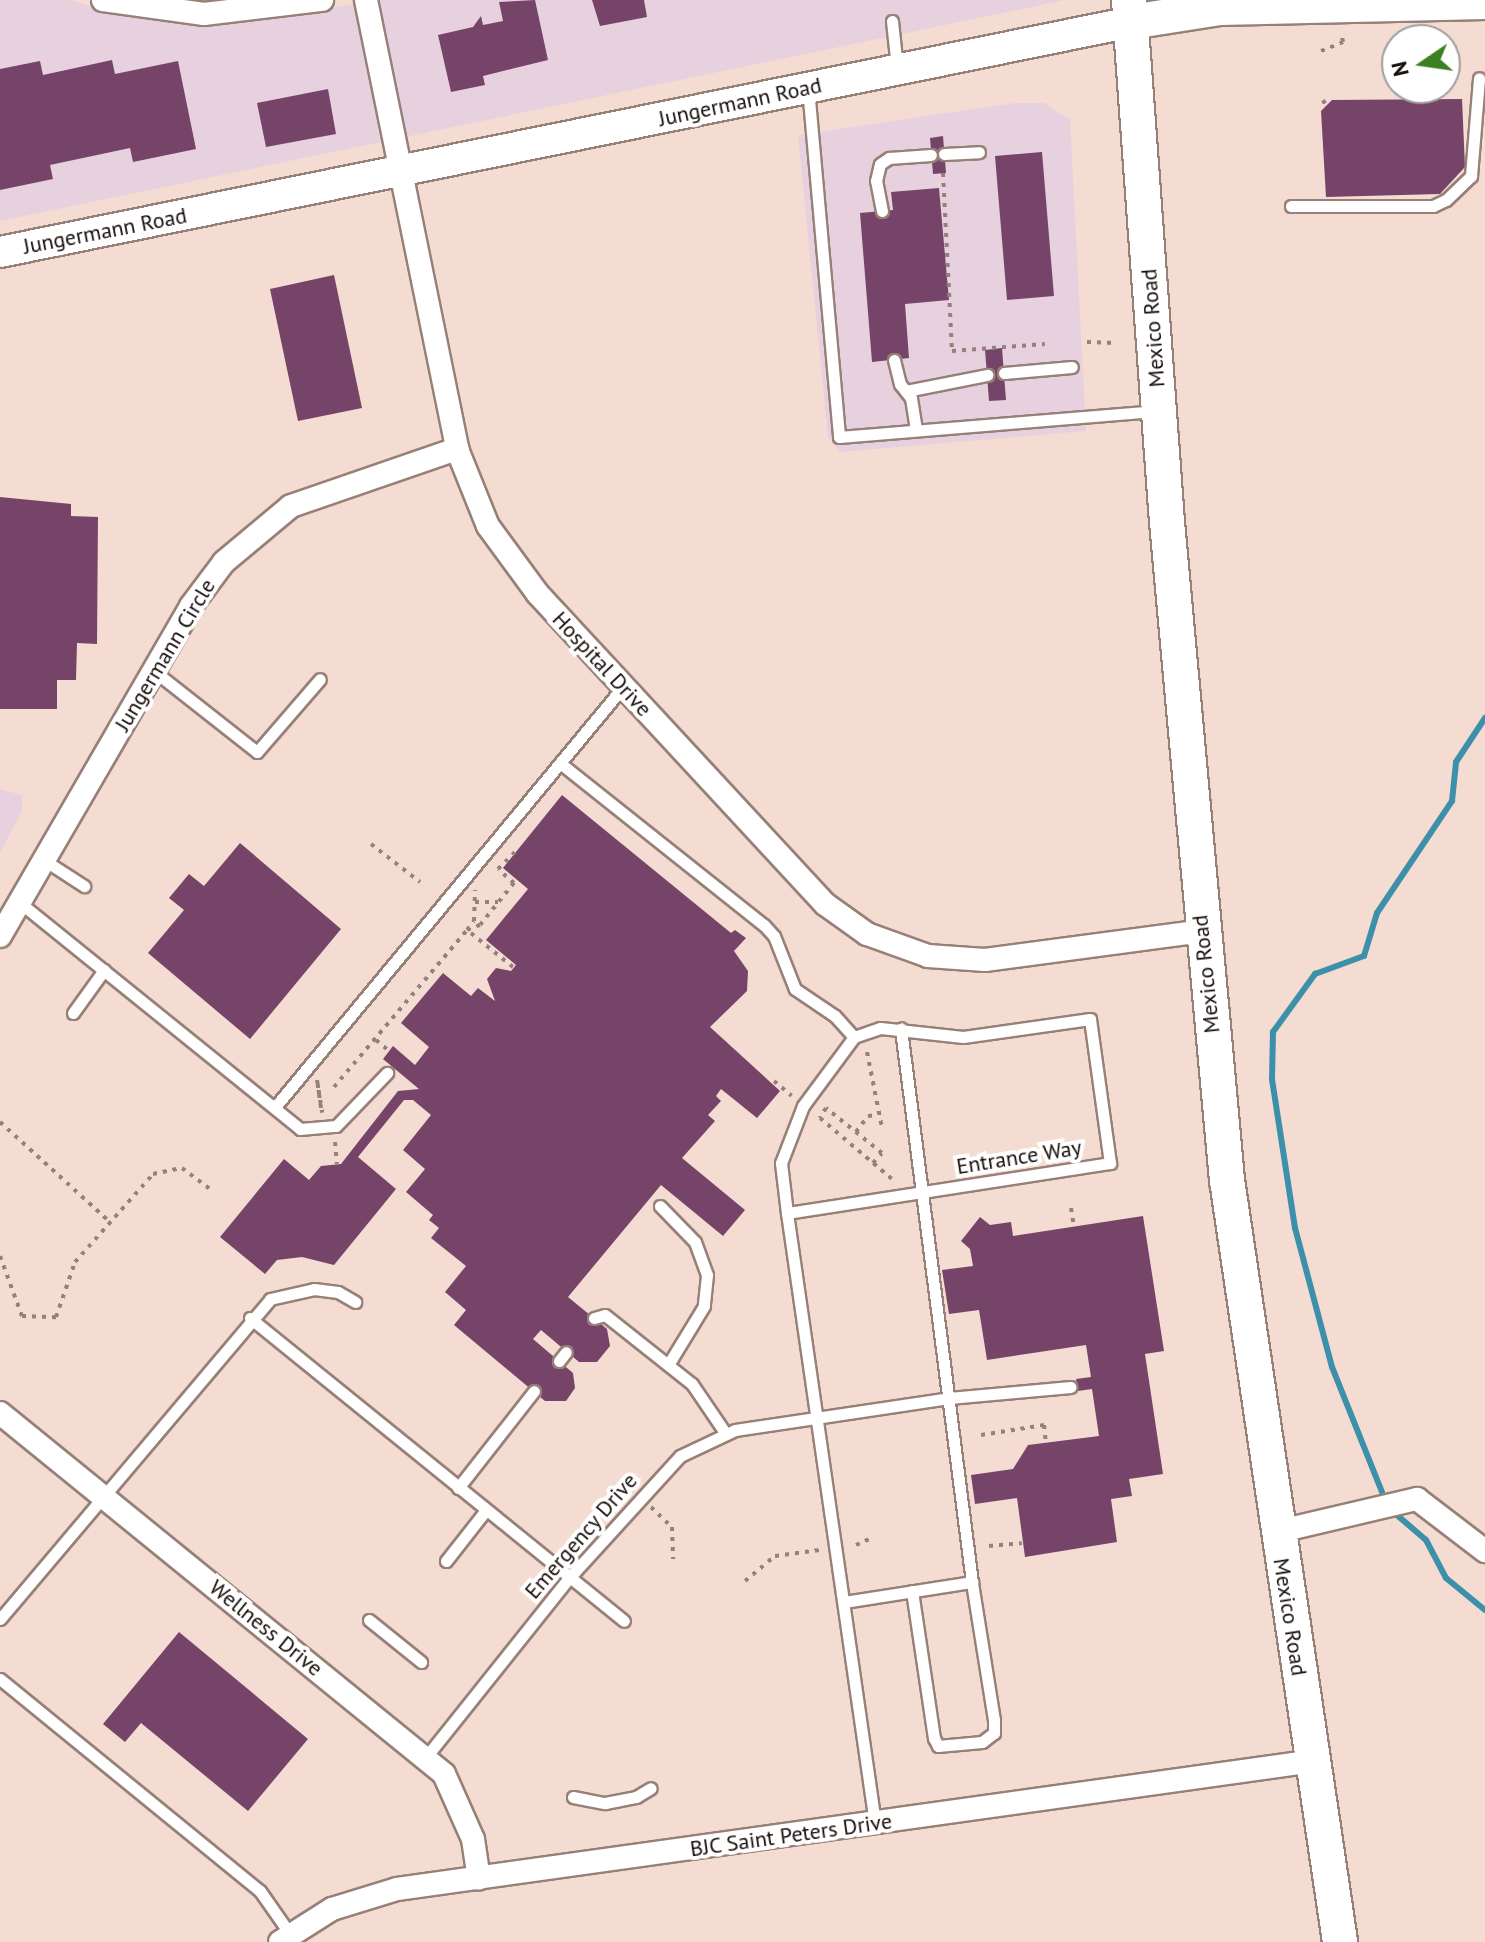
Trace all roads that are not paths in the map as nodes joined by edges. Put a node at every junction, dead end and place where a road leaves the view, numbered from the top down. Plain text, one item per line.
1 (103, 0) edge
2 (322, 0) edge
3 (366, 0) edge
4 (1485, 2) edge
5 (1130, 11) edge
6 (892, 21) dead end
7 (897, 70) junction
8 (1479, 78) dead end
9 (808, 88) junction
10 (979, 152) dead end
11 (944, 154) dead end
12 (931, 155) dead end
13 (401, 171) junction
14 (1291, 206) dead end
15 (882, 211) dead end
16 (0, 252) edge
17 (894, 360) dead end
18 (1072, 367) dead end
19 (1004, 373) dead end
20 (987, 375) dead end
21 (906, 391) junction
22 (1158, 411) junction
23 (916, 430) junction
24 (457, 449) junction
25 (154, 671) junction
26 (320, 679) dead end
27 (623, 687) junction
28 (560, 763) junction
29 (44, 860) junction
30 (84, 886) dead end
31 (19, 902) junction
32 (1202, 931) junction
33 (0, 936) edge
34 (104, 970) junction
35 (73, 1013) dead end
36 (901, 1029) junction
37 (854, 1037) junction
38 (387, 1073) dead end
39 (275, 1107) junction
40 (922, 1191) junction
41 (660, 1206) dead end
42 (787, 1213) junction
43 (355, 1302) dead end
44 (250, 1318) junction
45 (594, 1318) dead end
46 (668, 1365) junction
47 (1071, 1387) dead end
48 (534, 1391) dead end
49 (949, 1398) junction
50 (0, 1413) edge
51 (817, 1416) junction
52 (726, 1434) junction
53 (458, 1488) junction
54 (105, 1498) junction
55 (486, 1510) junction
56 (1276, 1532) junction
57 (1485, 1551) edge
58 (446, 1561) dead end
59 (569, 1578) junction
60 (972, 1582) junction
61 (912, 1591) junction
62 (844, 1602) junction
63 (0, 1619) edge
64 (369, 1620) dead end
65 (624, 1621) dead end
66 (421, 1662) dead end
67 (0, 1679) edge
68 (426, 1757) junction
69 (1313, 1761) junction
70 (651, 1788) dead end
71 (573, 1797) dead end
72 (876, 1823) junction
73 (479, 1879) junction
74 (285, 1938) edge
75 (1340, 1942) edge

1 - 2 street
3 - 13 street, Hospital Drive
4 - 5 main road, Jungermann Road
5 - 7 street, Jungermann Road
5 - 22 main road, Mexico Road
6 - 7 lane
7 - 9 street, Jungermann Road
8 - 14 lane
9 - 13 street, Jungermann Road
9 - 23 lane
10 - 11 lane
12 - 15 lane
13 - 16 street, Jungermann Road
13 - 24 street, Hospital Drive
17 - 21 lane
18 - 19 lane
20 - 21 lane
21 - 23 lane
22 - 23 lane
22 - 32 main road, Mexico Road
24 - 25 street, Jungermann Circle
24 - 27 street, Hospital Drive
25 - 26 lane
25 - 29 street, Jungermann Circle
27 - 28 lane
27 - 32 street, Hospital Drive
28 - 37 lane
28 - 39 lane
29 - 30 lane
29 - 31 street, Jungermann Circle
31 - 33 street, Jungermann Circle
31 - 34 lane
32 - 56 main road, Mexico Road
34 - 35 lane
34 - 39 lane
36 - 37 lane, Entrance Way
36 - 40 lane
36 - 40 lane, Entrance Way
37 - 42 lane
38 - 39 lane
40 - 42 lane, Entrance Way
40 - 49 lane
41 - 46 lane
42 - 51 lane
43 - 44 lane
44 - 53 lane
44 - 54 lane
45 - 46 lane
46 - 52 lane
47 - 49 lane, Emergency Drive
48 - 53 lane
49 - 51 lane, Emergency Drive
49 - 60 lane
50 - 54 street, Wellness Drive
51 - 52 lane, Emergency Drive
51 - 62 lane
52 - 59 lane, Emergency Drive
53 - 55 lane
54 - 63 lane
54 - 68 street, Wellness Drive
55 - 58 lane
55 - 59 lane
56 - 57 street
56 - 69 main road, Mexico Road
59 - 65 lane
59 - 68 lane, Emergency Drive
60 - 61 lane
60 - 61 lane
61 - 62 lane
62 - 72 lane
64 - 66 lane
67 - 74 lane
68 - 73 street, Wellness Drive
69 - 72 street, BJC Saint Peters Drive
69 - 75 main road, Mexico Road
70 - 71 lane
72 - 73 street, BJC Saint Peters Drive
73 - 74 street, BJC Saint Peters Drive

